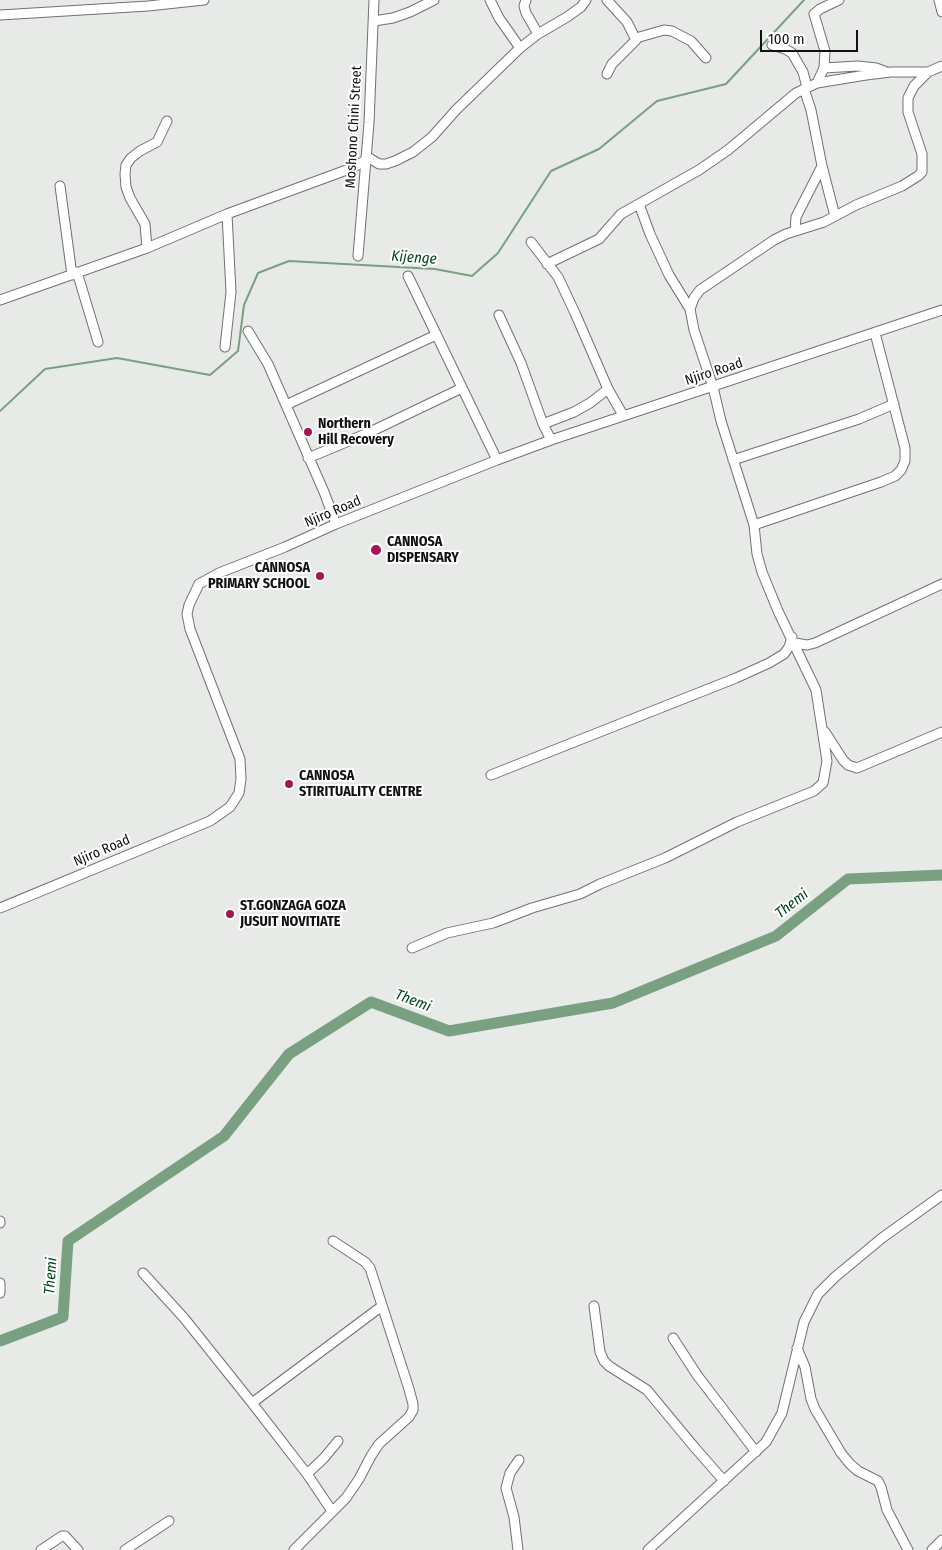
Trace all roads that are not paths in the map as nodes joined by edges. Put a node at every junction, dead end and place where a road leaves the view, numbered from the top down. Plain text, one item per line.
1 (199, 0) edge
2 (204, 0) edge
3 (374, 0) edge
4 (434, 0) edge
5 (490, 0) edge
6 (526, 0) edge
7 (586, 0) edge
8 (607, 0) edge
9 (839, 0) edge
10 (939, 0) edge
11 (942, 12) edge
12 (0, 15) edge
13 (374, 21) junction
14 (538, 34) junction
15 (636, 38) junction
16 (772, 45) dead end
17 (520, 48) junction
18 (706, 58) dead end
19 (942, 66) edge
20 (824, 68) junction
21 (889, 72) junction
22 (928, 72) junction
23 (607, 74) dead end
24 (817, 84) junction
25 (806, 88) junction
26 (167, 121) dead end
27 (366, 158) junction
28 (822, 166) junction
29 (60, 186) dead end
30 (639, 204) junction
31 (227, 214) junction
32 (835, 216) junction
33 (795, 231) junction
34 (531, 242) dead end
35 (147, 248) junction
36 (358, 256) dead end
37 (548, 264) junction
38 (74, 274) junction
39 (408, 276) dead end
40 (0, 300) edge
41 (690, 309) junction
42 (942, 310) edge
43 (499, 315) dead end
44 (248, 331) dead end
45 (875, 333) junction
46 (436, 334) junction
47 (98, 342) dead end
48 (225, 347) dead end
49 (713, 387) junction
50 (462, 388) junction
51 (608, 389) junction
52 (894, 404) junction
53 (286, 405) junction
54 (623, 415) junction
55 (542, 424) junction
56 (551, 440) junction
57 (308, 458) junction
58 (497, 460) junction
59 (733, 460) junction
60 (336, 524) junction
61 (754, 525) junction
62 (942, 584) edge
63 (793, 640) junction
64 (822, 727) junction
65 (942, 732) edge
66 (491, 775) dead end
67 (0, 908) edge
68 (412, 948) dead end
69 (942, 1194) edge
70 (333, 1241) dead end
71 (143, 1273) dead end
72 (0, 1282) edge
73 (0, 1293) edge
74 (382, 1306) junction
75 (594, 1306) dead end
76 (673, 1338) dead end
77 (797, 1348) junction
78 (252, 1403) junction
79 (338, 1441) dead end
80 (756, 1452) junction
81 (519, 1460) dead end
82 (307, 1474) junction
83 (724, 1481) junction
84 (332, 1511) junction
85 (169, 1521) dead end
86 (942, 1540) edge
87 (41, 1550) edge
88 (78, 1550) edge
89 (125, 1550) edge
90 (294, 1550) edge
91 (518, 1550) edge
92 (648, 1550) edge
93 (908, 1550) edge
94 (932, 1550) edge

1 - 2 street
1 - 12 street
3 - 13 street, Moshono Chini Street
4 - 13 street
5 - 17 street
6 - 14 street
7 - 14 street
8 - 15 street
9 - 20 street
10 - 11 street
13 - 27 street, Moshono Chini Street
14 - 17 street
15 - 18 street
15 - 23 street
16 - 25 street
17 - 27 street
19 - 22 street
20 - 21 street
20 - 24 street
21 - 22 street
21 - 24 street
22 - 32 street
24 - 25 street
25 - 28 street
25 - 30 street
26 - 35 street
27 - 31 street
27 - 36 street, Moshono Chini Street
28 - 32 street
28 - 33 street
29 - 38 street
30 - 37 street
30 - 41 street
31 - 35 street
31 - 48 street
32 - 33 street
33 - 41 street
34 - 37 street
35 - 38 street
37 - 51 street
38 - 40 street
38 - 47 street
39 - 46 street
41 - 49 street
42 - 45 street, Njiro Road
43 - 55 street
44 - 53 street
45 - 49 street, Njiro Road
45 - 52 street
46 - 50 street
46 - 53 street
49 - 54 street, Njiro Road
49 - 59 street
50 - 57 street
50 - 58 street
51 - 54 street
51 - 55 street
52 - 59 street
52 - 61 street
53 - 57 street
54 - 56 street, Njiro Road
55 - 56 street
56 - 58 street, Njiro Road
57 - 60 street
58 - 60 street, Njiro Road
59 - 61 street
60 - 67 street, Njiro Road
61 - 63 street
62 - 63 street
63 - 64 street
63 - 66 street
64 - 65 street
64 - 68 street
69 - 77 street
70 - 74 street
71 - 78 street
72 - 73 street
74 - 78 street
74 - 84 street
75 - 83 street
76 - 80 street
77 - 80 street
77 - 93 street
78 - 82 street
79 - 82 street
80 - 83 street
81 - 91 street
82 - 84 street
83 - 92 street
84 - 90 street
85 - 89 street
86 - 94 street
87 - 88 street

